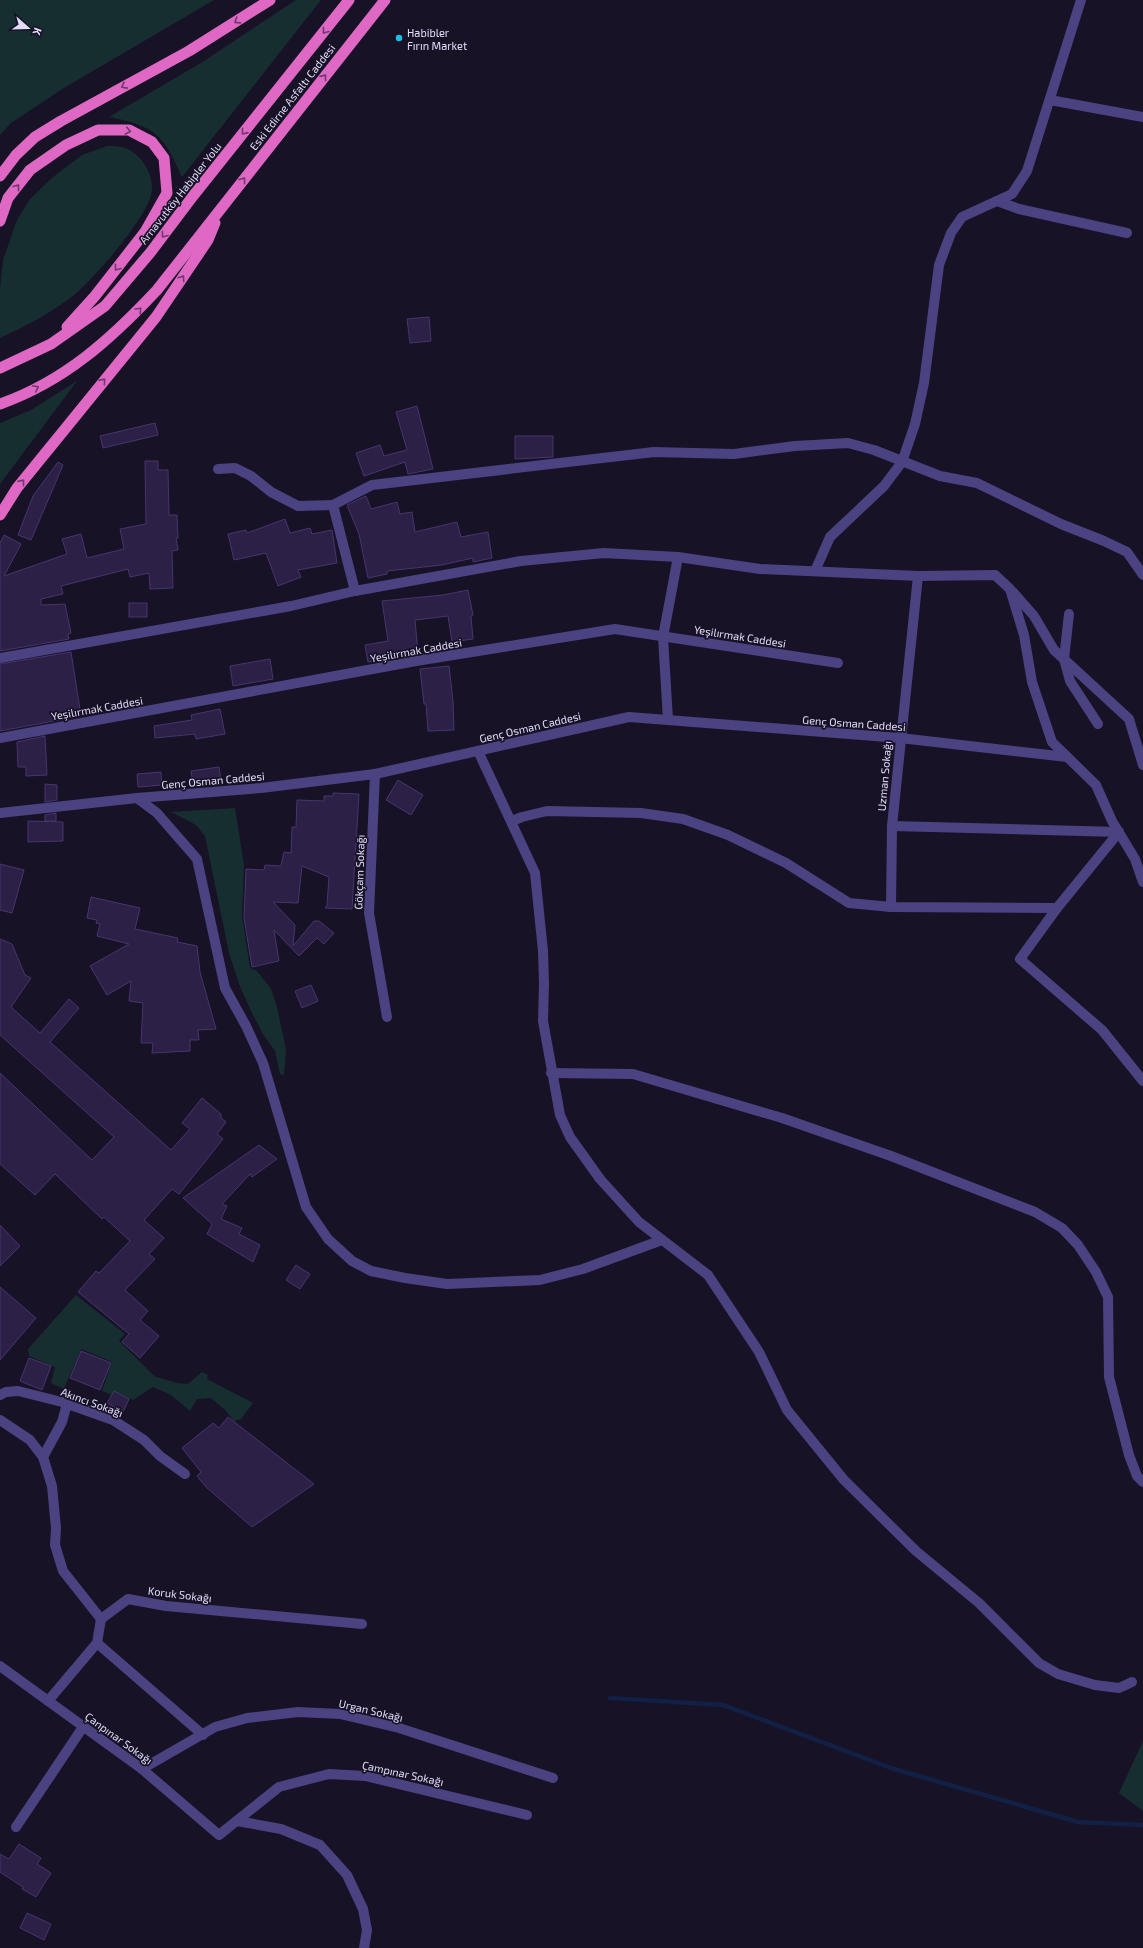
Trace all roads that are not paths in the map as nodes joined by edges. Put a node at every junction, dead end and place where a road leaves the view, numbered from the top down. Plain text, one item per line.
1 (270, 0) edge
2 (349, 0) edge
3 (385, 0) edge
4 (1081, 0) edge
5 (1050, 100) junction
6 (1143, 117) edge
7 (0, 176) edge
8 (997, 201) junction
9 (220, 211) junction
10 (0, 221) edge
11 (1127, 233) dead end
12 (51, 344) junction
13 (0, 368) edge
14 (0, 404) edge
15 (902, 462) junction
16 (218, 470) dead end
17 (333, 504) junction
18 (0, 515) edge
19 (678, 557) junction
20 (815, 571) junction
21 (1143, 575) edge
22 (918, 576) junction
23 (1010, 589) junction
24 (355, 591) junction
25 (1069, 614) dead end
26 (663, 637) junction
27 (0, 658) edge
28 (1064, 659) junction
29 (838, 663) dead end
30 (668, 720) junction
31 (1098, 724) dead end
32 (0, 738) edge
33 (900, 738) junction
34 (478, 751) junction
35 (1067, 757) junction
36 (1143, 765) edge
37 (375, 774) junction
38 (136, 798) junction
39 (0, 813) edge
40 (512, 821) junction
41 (892, 826) junction
42 (1119, 832) junction
43 (1143, 882) edge
44 (891, 907) junction
45 (1057, 908) junction
46 (387, 1017) dead end
47 (551, 1073) junction
48 (1143, 1081) edge
49 (662, 1240) junction
50 (0, 1395) edge
51 (67, 1404) junction
52 (0, 1420) edge
53 (43, 1457) junction
54 (185, 1474) dead end
55 (1143, 1482) edge
56 (101, 1619) junction
57 (362, 1624) dead end
58 (97, 1643) junction
59 (0, 1666) edge
60 (1132, 1682) dead end
61 (48, 1701) junction
62 (83, 1727) junction
63 (203, 1735) junction
64 (142, 1769) junction
65 (553, 1778) dead end
66 (527, 1814) dead end
67 (237, 1821) junction
68 (16, 1827) dead end
69 (219, 1835) joint
70 (364, 1948) edge

1 -> 7 highway
2 -> 12 highway, Arnavutköy Habipler Yolu
9 -> 3 highway, Eski Edirne Asfaltı Caddesi
4 - 5 street
5 - 6 street
5 - 8 street
8 - 11 street
8 - 15 street
14 -> 9 highway
18 -> 9 highway
10 -> 12 highway
12 - 13 highway, Arnavutköy Habipler Yolu
15 - 17 street
15 - 20 street
15 - 21 street
16 - 17 street
17 - 24 street
19 - 20 street
19 - 24 street
19 - 26 street
20 - 22 street
22 - 23 street
22 - 33 street, Uzman Sokağı
23 - 28 street
23 - 35 street
24 - 27 street
25 - 28 street
26 - 29 street, Yeşilırmak Caddesi
26 - 30 street
26 - 32 street, Yeşilırmak Caddesi
28 - 31 street
28 - 36 street
30 - 33 street, Genç Osman Caddesi
30 - 34 street, Genç Osman Caddesi
33 - 35 street, Genç Osman Caddesi
33 - 41 street, Uzman Sokağı
34 - 37 street, Genç Osman Caddesi
34 - 40 street
35 - 42 street
37 - 38 street, Genç Osman Caddesi
37 - 46 street, Gökçam Sokağı
38 - 39 street, Genç Osman Caddesi
38 - 49 street
40 - 44 street
40 - 47 street
41 - 42 street
41 - 44 street, Uzman Sokağı
42 - 43 street
42 - 45 street
44 - 45 street
45 - 48 street
47 - 49 street
47 - 55 street
49 - 60 street
50 - 51 street, Akıncı Sokağı
51 - 53 street
51 - 54 street, Akıncı Sokağı
52 - 53 street
53 - 56 street
56 - 57 street, Koruk Sokağı
56 - 58 street
58 - 61 street
58 - 63 street
59 - 61 street, Çanpınar Sokağı
61 - 62 street, Çanpınar Sokağı
62 - 64 street, Çanpınar Sokağı
62 - 68 street
63 - 64 street, Urgan Sokağı
63 - 65 street, Urgan Sokağı
64 - 69 street, Çanpınar Sokağı
66 - 67 street, Çampınar Sokağı
67 - 69 street, Çampınar Sokağı
67 - 70 street

